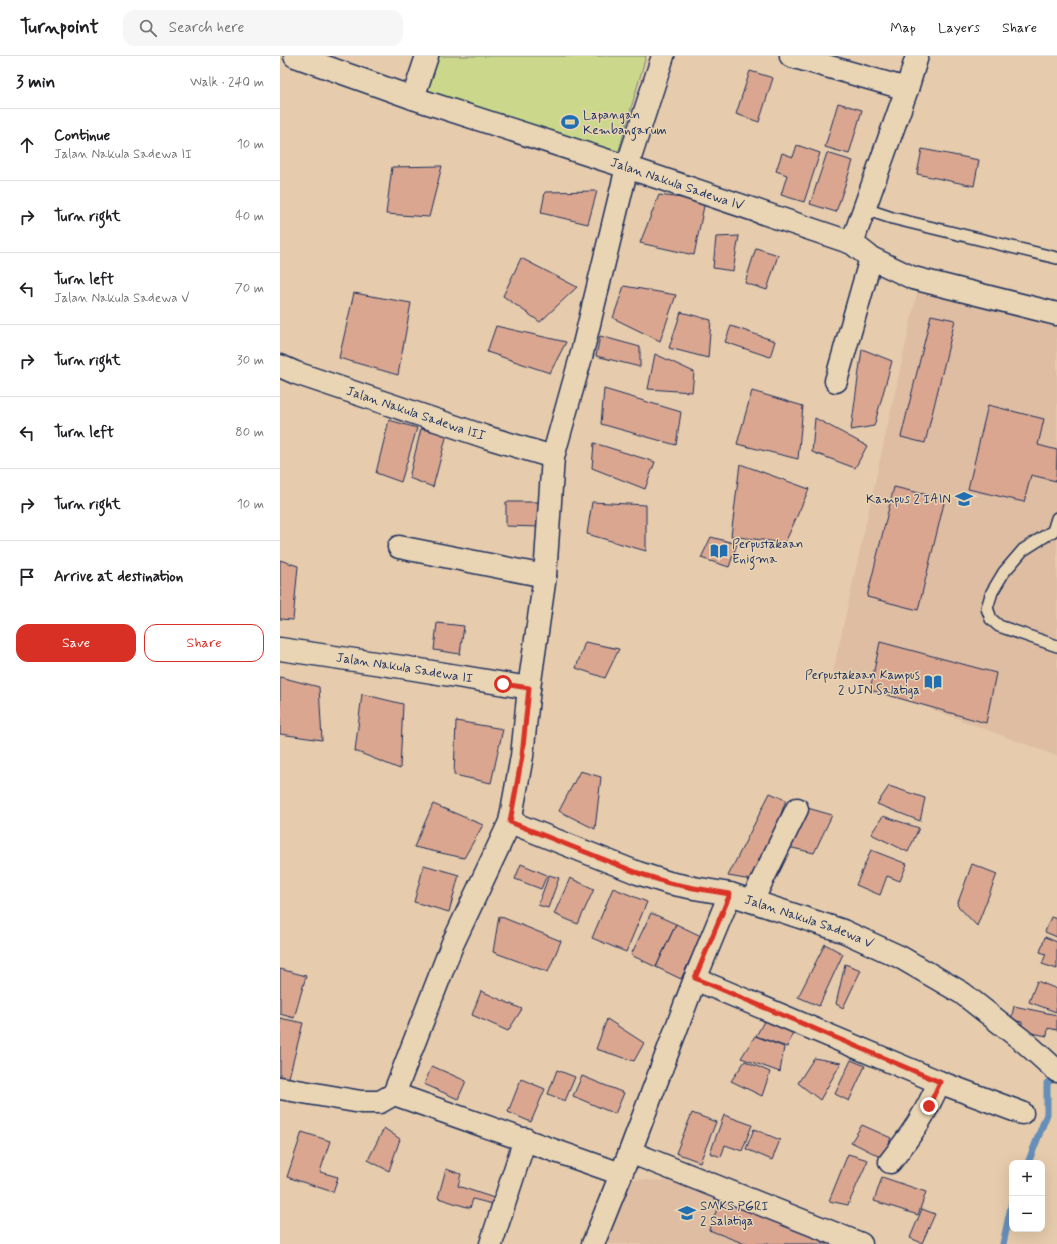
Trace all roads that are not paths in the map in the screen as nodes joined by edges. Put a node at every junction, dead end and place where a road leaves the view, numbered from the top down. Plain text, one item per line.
1 (295, 56) edge
2 (426, 56) edge
3 (663, 56) edge
4 (791, 56) edge
5 (917, 56) edge
6 (907, 89) junction
7 (413, 98) junction
8 (627, 167) junction
9 (865, 209) junction
10 (852, 243) junction
11 (871, 258) junction
12 (1057, 258) edge
13 (1057, 314) edge
14 (280, 366) edge
15 (836, 381) dead end
16 (553, 457) junction
17 (1057, 518) edge
18 (1055, 531) edge
19 (399, 547) dead end
20 (545, 576) junction
21 (1057, 646) edge
22 (280, 649) edge
23 (529, 688) junction
24 (797, 809) dead end
25 (510, 822) junction
26 (730, 894) junction
27 (752, 901) junction
28 (695, 978) junction
29 (1055, 1069) edge
30 (940, 1082) junction
31 (280, 1088) edge
32 (394, 1094) junction
33 (1022, 1113) dead end
34 (525, 1140) junction
35 (630, 1152) junction
36 (890, 1162) dead end
37 (621, 1174) junction
38 (492, 1244) edge
39 (593, 1244) edge
40 (861, 1244) edge

1 - 7 street, Jalan Nakula Sadewa IV
2 - 7 street
3 - 8 street
4 - 6 street
5 - 6 street
6 - 9 street
7 - 8 street, Jalan Nakula Sadewa IV
8 - 10 street, Jalan Nakula Sadewa IV
8 - 16 street
9 - 10 street
9 - 12 lane
10 - 11 street, Jalan Nakula Sadewa IV
11 - 13 street, Jalan Nakula Sadewa IV
11 - 15 street
14 - 16 street, Jalan Nakula Sadewa III
16 - 20 street
17 - 18 lane
18 - 21 lane
19 - 20 street
20 - 23 street
22 - 23 street, Jalan Nakula Sadewa II
23 - 25 street
24 - 27 street
25 - 26 street, Jalan Nakula Sadewa V
25 - 32 street
26 - 27 street, Jalan Nakula Sadewa V
26 - 28 street
27 - 29 street, Jalan Nakula Sadewa V
28 - 30 street
28 - 35 street
30 - 33 street
30 - 36 street
31 - 32 street
32 - 34 street
34 - 37 street
34 - 38 street
35 - 37 street
35 - 40 street
37 - 39 street

